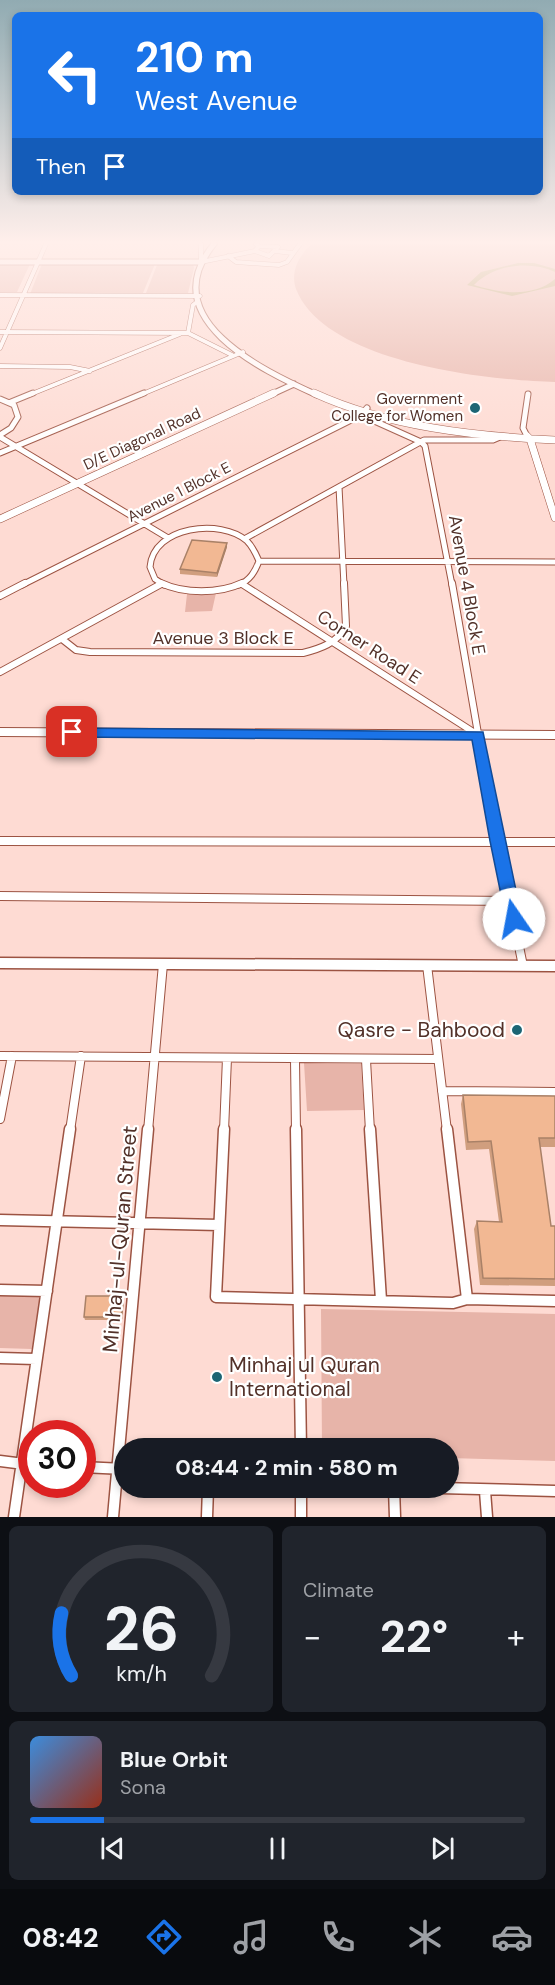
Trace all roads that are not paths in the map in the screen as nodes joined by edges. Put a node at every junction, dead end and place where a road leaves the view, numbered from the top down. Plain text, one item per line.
1 (15, 315) edge
2 (191, 315) edge
3 (208, 315) edge
4 (0, 332) edge
5 (7, 332) junction
6 (188, 333) junction
7 (180, 334) junction
8 (0, 348) edge
9 (237, 354) junction
10 (0, 366) edge
11 (90, 371) junction
12 (294, 384) junction
13 (528, 394) dead end
14 (0, 399) edge
15 (11, 402) junction
16 (364, 411) junction
17 (0, 436) edge
18 (500, 437) junction
19 (529, 438) junction
20 (555, 439) edge
21 (421, 442) junction
22 (15, 447) junction
23 (0, 453) edge
24 (78, 483) junction
25 (339, 487) junction
26 (555, 518) edge
27 (0, 519) edge
28 (145, 523) junction
29 (168, 538) junction
30 (246, 538) junction
31 (259, 561) junction
32 (344, 561) junction
33 (448, 562) junction
34 (555, 562) edge
35 (161, 584) junction
36 (242, 584) junction
37 (0, 596) edge
38 (62, 639) junction
39 (331, 640) junction
40 (0, 672) edge
41 (0, 732) edge
42 (478, 735) junction
43 (555, 735) edge
44 (0, 841) edge
45 (497, 841) junction
46 (555, 842) edge
47 (0, 896) edge
48 (510, 901) junction
49 (0, 963) edge
50 (164, 964) junction
51 (427, 965) junction
52 (523, 966) junction
53 (555, 966) edge
54 (0, 1056) edge
55 (12, 1056) junction
56 (81, 1056) junction
57 (153, 1057) junction
58 (227, 1058) junction
59 (438, 1059) junction
60 (295, 1060) junction
61 (366, 1060) junction
62 (442, 1091) junction
63 (555, 1092) edge
64 (0, 1119) edge
65 (0, 1220) edge
66 (59, 1221) junction
67 (139, 1222) junction
68 (219, 1225) junction
69 (0, 1290) edge
70 (47, 1291) junction
71 (467, 1299) junction
72 (299, 1300) junction
73 (381, 1300) junction
74 (555, 1301) edge
75 (0, 1358) edge
76 (36, 1359) junction
77 (31, 1420) edge
78 (123, 1438) edge
79 (300, 1438) edge
80 (0, 1461) edge
81 (18, 1464) edge
82 (96, 1468) edge
83 (114, 1469) edge
84 (459, 1489) edge
85 (485, 1491) junction
86 (555, 1491) edge
87 (19, 1498) edge
88 (116, 1498) edge
89 (208, 1498) edge
90 (301, 1498) edge
91 (394, 1498) edge
92 (14, 1517) edge
93 (113, 1517) edge
94 (207, 1517) edge
95 (301, 1517) edge
96 (395, 1517) edge
97 (487, 1517) edge

1 - 5 street
2 - 6 street
3 - 9 street
4 - 5 street
5 - 7 street
5 - 8 street
6 - 7 street
6 - 9 street
7 - 11 street
9 - 12 street
9 - 22 street
10 - 11 street
11 - 15 street
12 - 16 street
12 - 24 street, D/E Diagonal Road
13 - 19 street
14 - 15 street
15 - 17 street
16 - 18 street
16 - 19 street
16 - 21 street
16 - 28 street, Avenue 1 Block E
17 - 22 street
18 - 19 street
18 - 21 street
19 - 20 street
19 - 26 street
21 - 25 street
21 - 33 street, Avenue 4 Block E
22 - 23 street
22 - 24 street
24 - 27 street, D/E Diagonal Road
24 - 28 street
25 - 30 street
25 - 32 street
28 - 29 street
28 - 37 street, Avenue 1 Block E
29 - 30 street
29 - 35 street
30 - 31 street
31 - 32 street
31 - 36 street
32 - 33 street
32 - 39 street
33 - 34 street
33 - 42 street, Avenue 4 Block E
35 - 36 street
35 - 38 street
36 - 39 street, Corner Road E
38 - 39 street, Avenue 3 Block E
38 - 40 street
39 - 42 street, Corner Road E
41 - 42 street
42 - 43 street
42 - 45 street, Avenue 4 Block E
44 - 45 street
45 - 46 street
45 - 48 street, Avenue 4 Block E
47 - 48 street
48 - 52 street, Avenue 4 Block E
49 - 50 street
50 - 51 street
50 - 57 street, Minhaj-ul-Quran Street
51 - 52 street
51 - 59 street
52 - 53 street
54 - 55 street
55 - 56 street
55 - 64 street
56 - 57 street
56 - 66 street
57 - 58 street
57 - 67 street, Minhaj-ul-Quran Street
58 - 60 street
58 - 68 street
59 - 61 street
59 - 62 street
60 - 61 street
60 - 72 street
61 - 73 street
62 - 63 street
62 - 71 street
65 - 66 street
66 - 67 street
66 - 70 street
67 - 68 street
67 - 78 street, Minhaj-ul-Quran Street
68 - 72 street
69 - 70 street
70 - 76 street
71 - 73 street
71 - 74 street
72 - 73 street
72 - 79 street
75 - 76 street
76 - 77 street
80 - 81 street
82 - 83 street
84 - 85 street
85 - 86 street
85 - 97 street
87 - 92 street
88 - 93 street, Minhaj-ul-Quran Street
89 - 94 street
90 - 95 street
91 - 96 street

